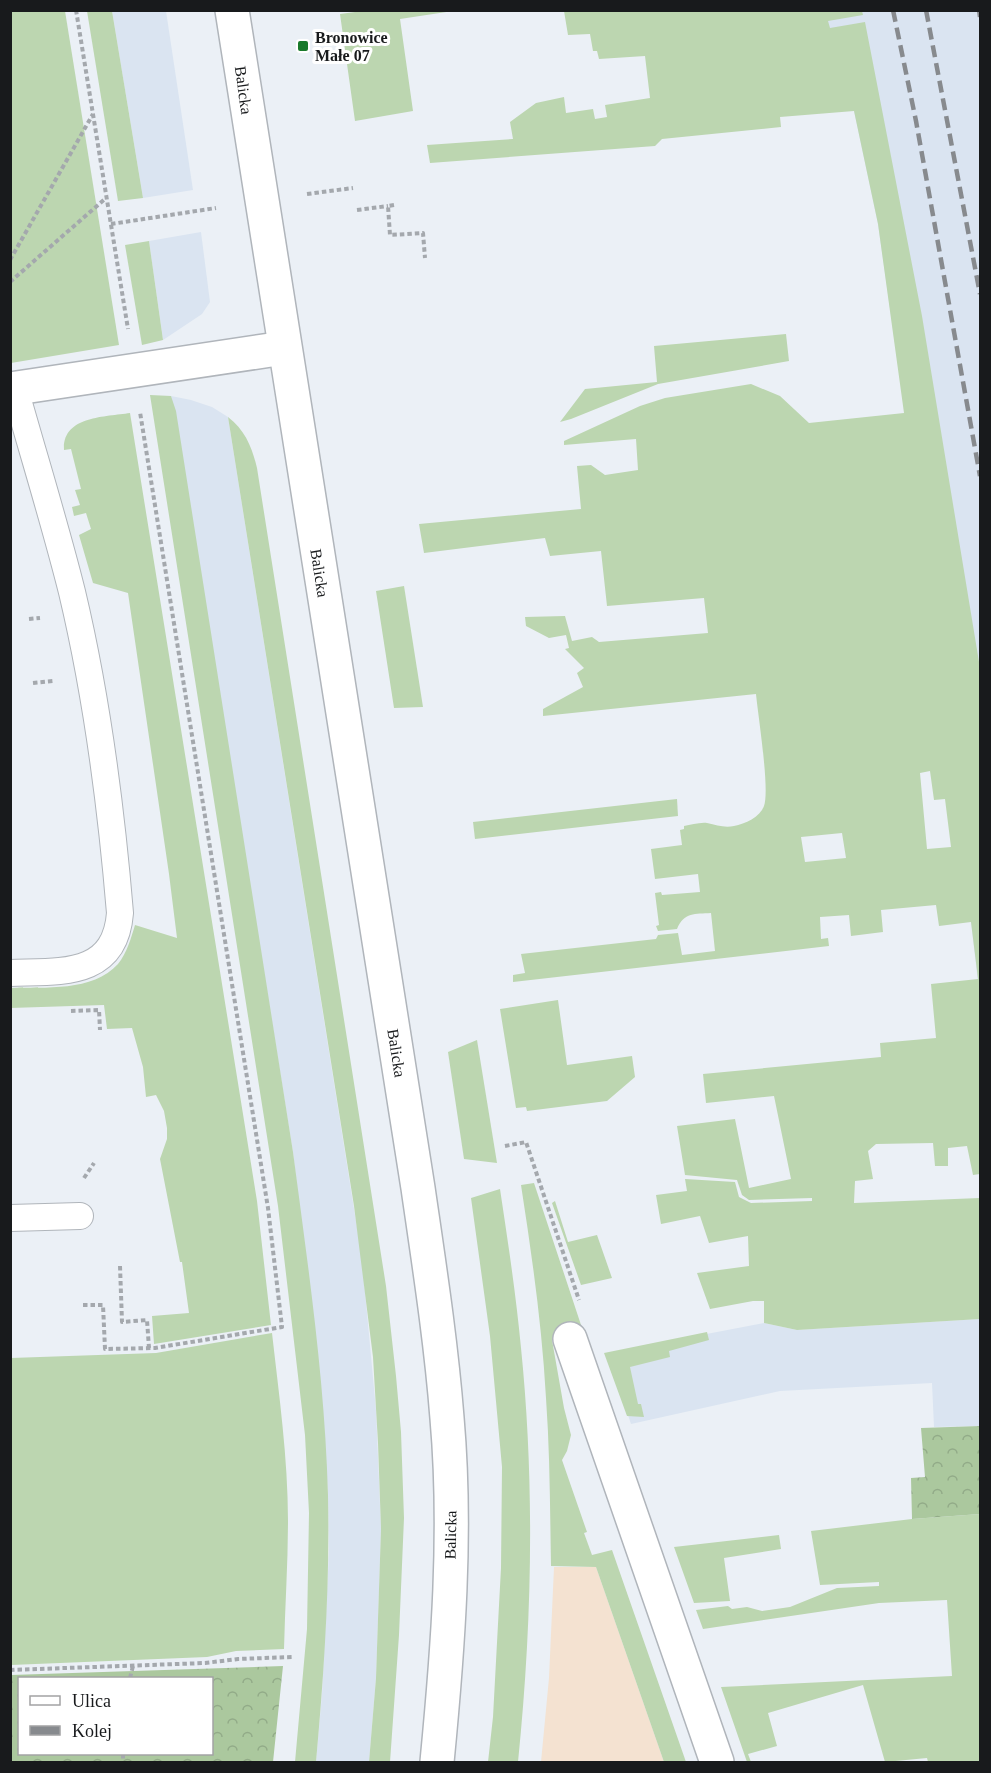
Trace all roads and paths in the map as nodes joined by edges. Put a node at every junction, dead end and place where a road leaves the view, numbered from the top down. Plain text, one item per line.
1 (76, 10) edge
2 (232, 10) edge
3 (93, 114) junction
4 (353, 188) dead end
5 (307, 194) dead end
6 (106, 198) junction
7 (394, 205) dead end
8 (388, 206) junction
9 (216, 208) dead end
10 (357, 210) dead end
11 (111, 224) junction
12 (425, 258) dead end
13 (10, 260) edge
14 (10, 282) edge
15 (129, 336) dead end
16 (284, 348) junction
17 (13, 389) edge
18 (139, 405) dead end
19 (10, 973) edge
20 (70, 1011) dead end
21 (100, 1029) dead end
22 (505, 1146) dead end
23 (94, 1163) dead end
24 (79, 1182) dead end
25 (80, 1215) dead end
26 (10, 1218) edge
27 (120, 1266) dead end
28 (83, 1305) dead end
29 (570, 1339) joint
30 (148, 1348) junction
31 (293, 1657) dead end
32 (133, 1666) junction
33 (10, 1670) edge
34 (130, 1677) edge
35 (437, 1762) edge
36 (717, 1762) edge

1 - 3 path
2 - 16 street, Balicka
3 - 6 path
3 - 13 path
4 - 5 path
6 - 11 path
6 - 14 path
7 - 8 path
8 - 10 path
8 - 12 path
9 - 11 path
11 - 15 path
16 - 17 street
16 - 35 street, Balicka
17 - 19 lane
18 - 30 path
20 - 21 path
22 - 29 path
23 - 24 path
25 - 26 lane
27 - 30 path
28 - 30 path
29 - 36 street
31 - 32 path
32 - 33 path
32 - 34 path

